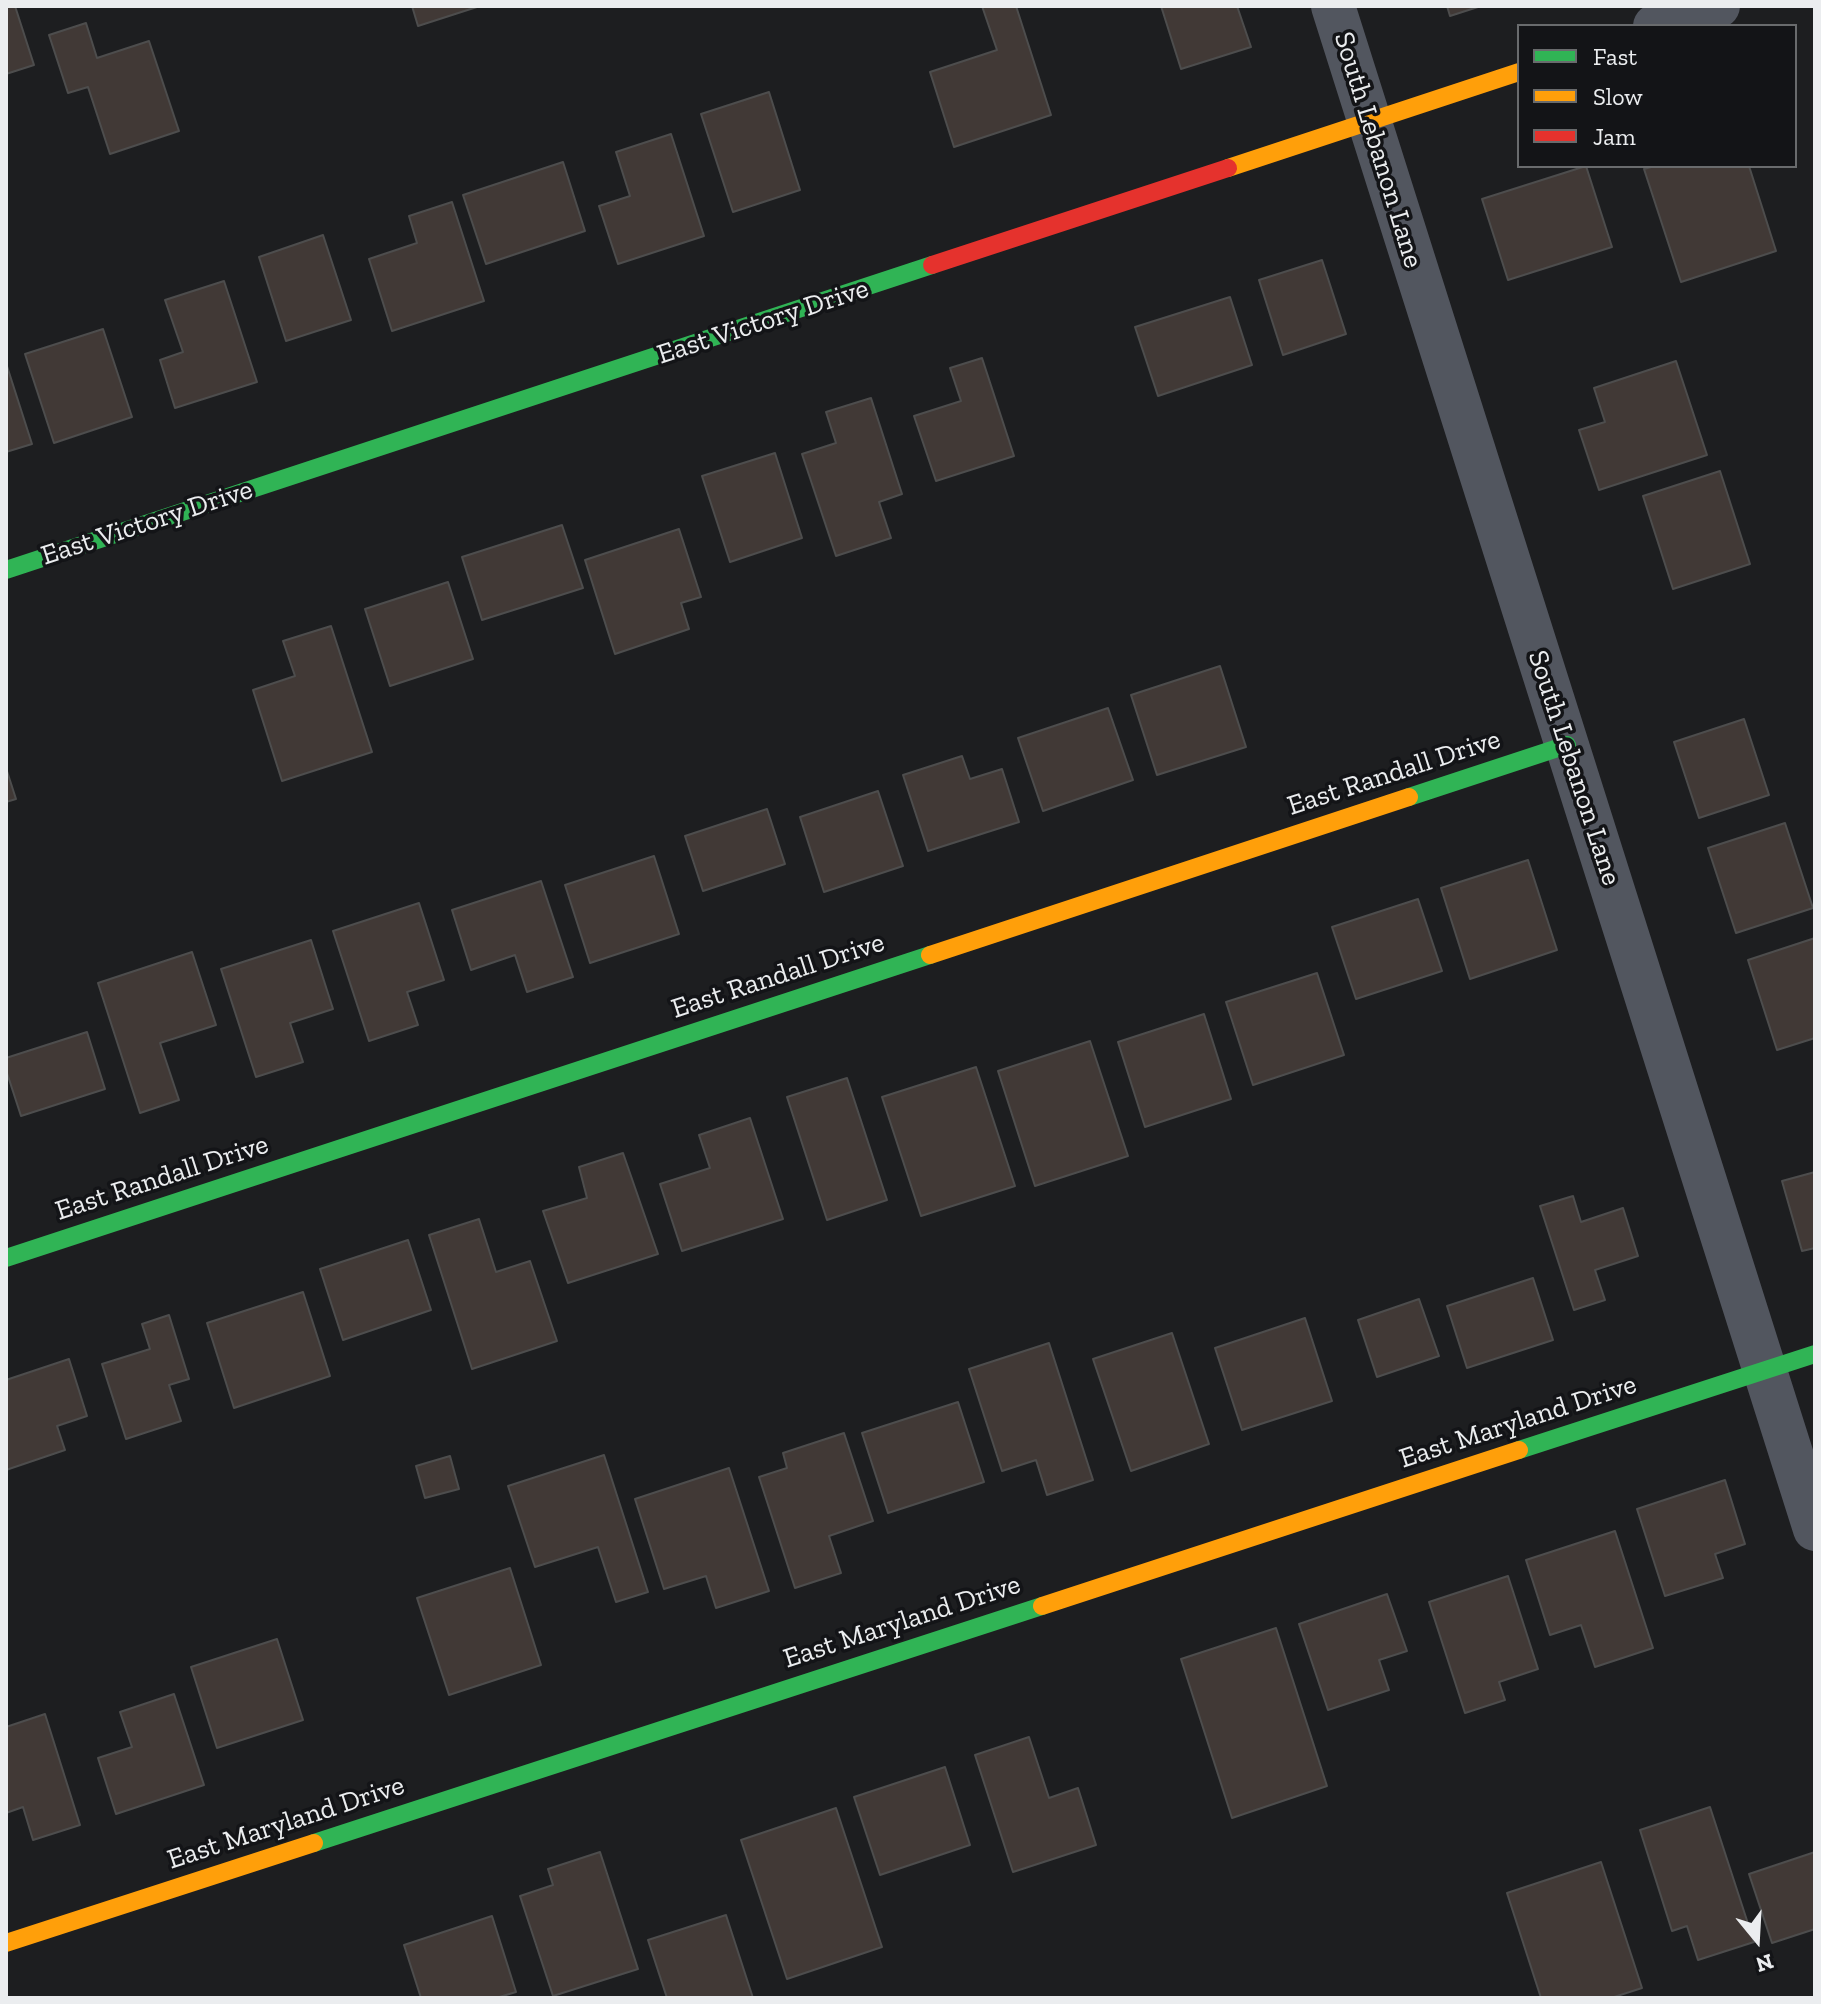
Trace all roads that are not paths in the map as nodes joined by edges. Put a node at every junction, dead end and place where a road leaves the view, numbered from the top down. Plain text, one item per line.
1 (1333, 6) edge
2 (1718, 6) edge
3 (1661, 24) edge
4 (1517, 73) edge
5 (1369, 123) junction
6 (6, 570) edge
7 (1567, 745) junction
8 (6, 1258) edge
9 (1815, 1354) edge
10 (1764, 1371) junction
11 (1815, 1529) edge
12 (6, 1943) edge

1 - 5 street, South Lebanon Lane
2 - 3 street
4 - 5 street, East Victory Drive
5 - 6 street, East Victory Drive
5 - 7 street, South Lebanon Lane
7 - 8 street, East Randall Drive
7 - 10 street, South Lebanon Lane
9 - 10 street, East Maryland Drive
10 - 11 street, South Lebanon Lane
10 - 12 street, East Maryland Drive

